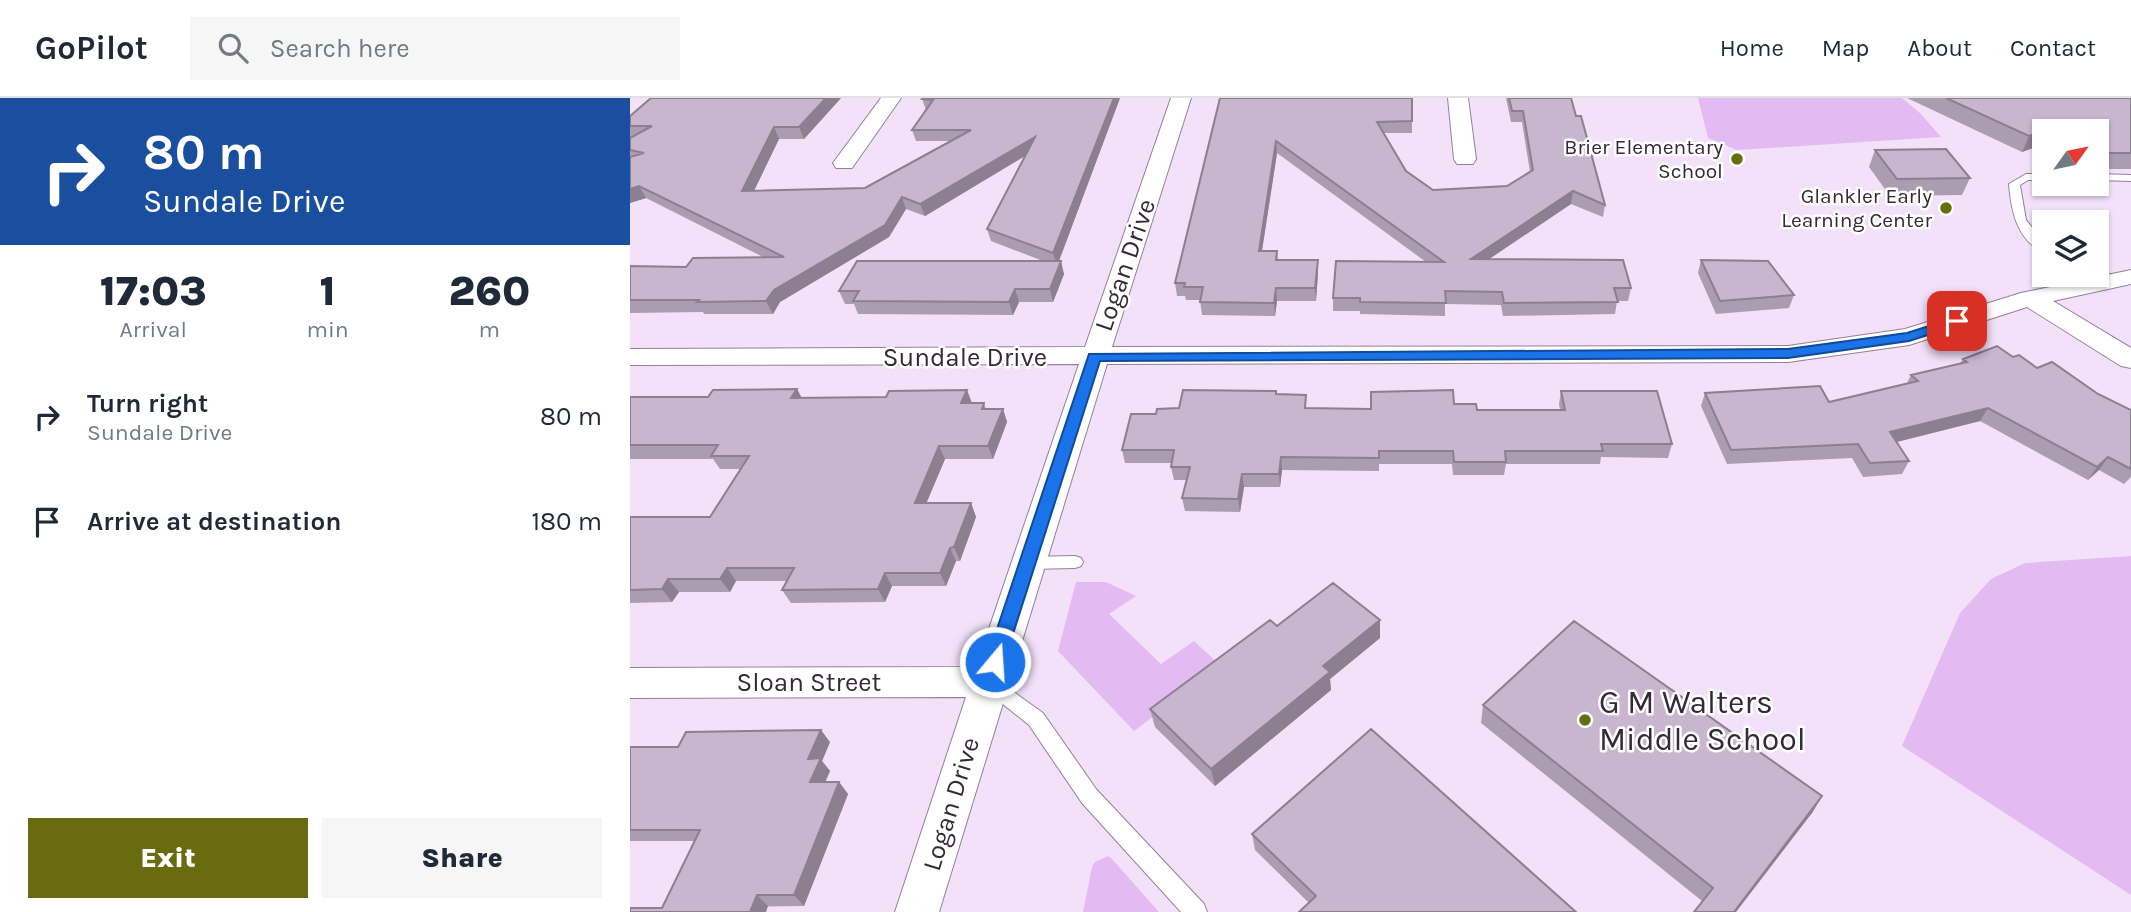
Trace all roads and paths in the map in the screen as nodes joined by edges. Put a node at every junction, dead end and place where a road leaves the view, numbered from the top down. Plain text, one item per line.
1 (891, 98) edge
2 (1181, 98) edge
3 (1458, 98) edge
4 (1465, 159) dead end
5 (845, 163) dead end
6 (2032, 177) edge
7 (2109, 177) edge
8 (2131, 177) edge
9 (2032, 238) edge
10 (2131, 277) edge
11 (2109, 278) edge
12 (2064, 287) edge
13 (2030, 298) junction
14 (630, 357) edge
15 (1094, 357) junction
16 (2131, 360) edge
17 (1075, 562) dead end
18 (1027, 563) junction
19 (989, 682) junction
20 (630, 683) edge
21 (917, 912) edge
22 (1196, 912) edge

1 - 5 street
2 - 15 street, Logan Drive
3 - 4 street
6 - 9 lane
7 - 8 lane
10 - 11 street, Sundale Drive
12 - 13 street, Sundale Drive
13 - 15 street, Sundale Drive
13 - 16 street
14 - 15 street, Sundale Drive
15 - 18 street, Logan Drive
17 - 18 lane
18 - 19 street, Logan Drive
19 - 20 street, Sloan Street
19 - 21 street, Logan Drive
19 - 22 lane

